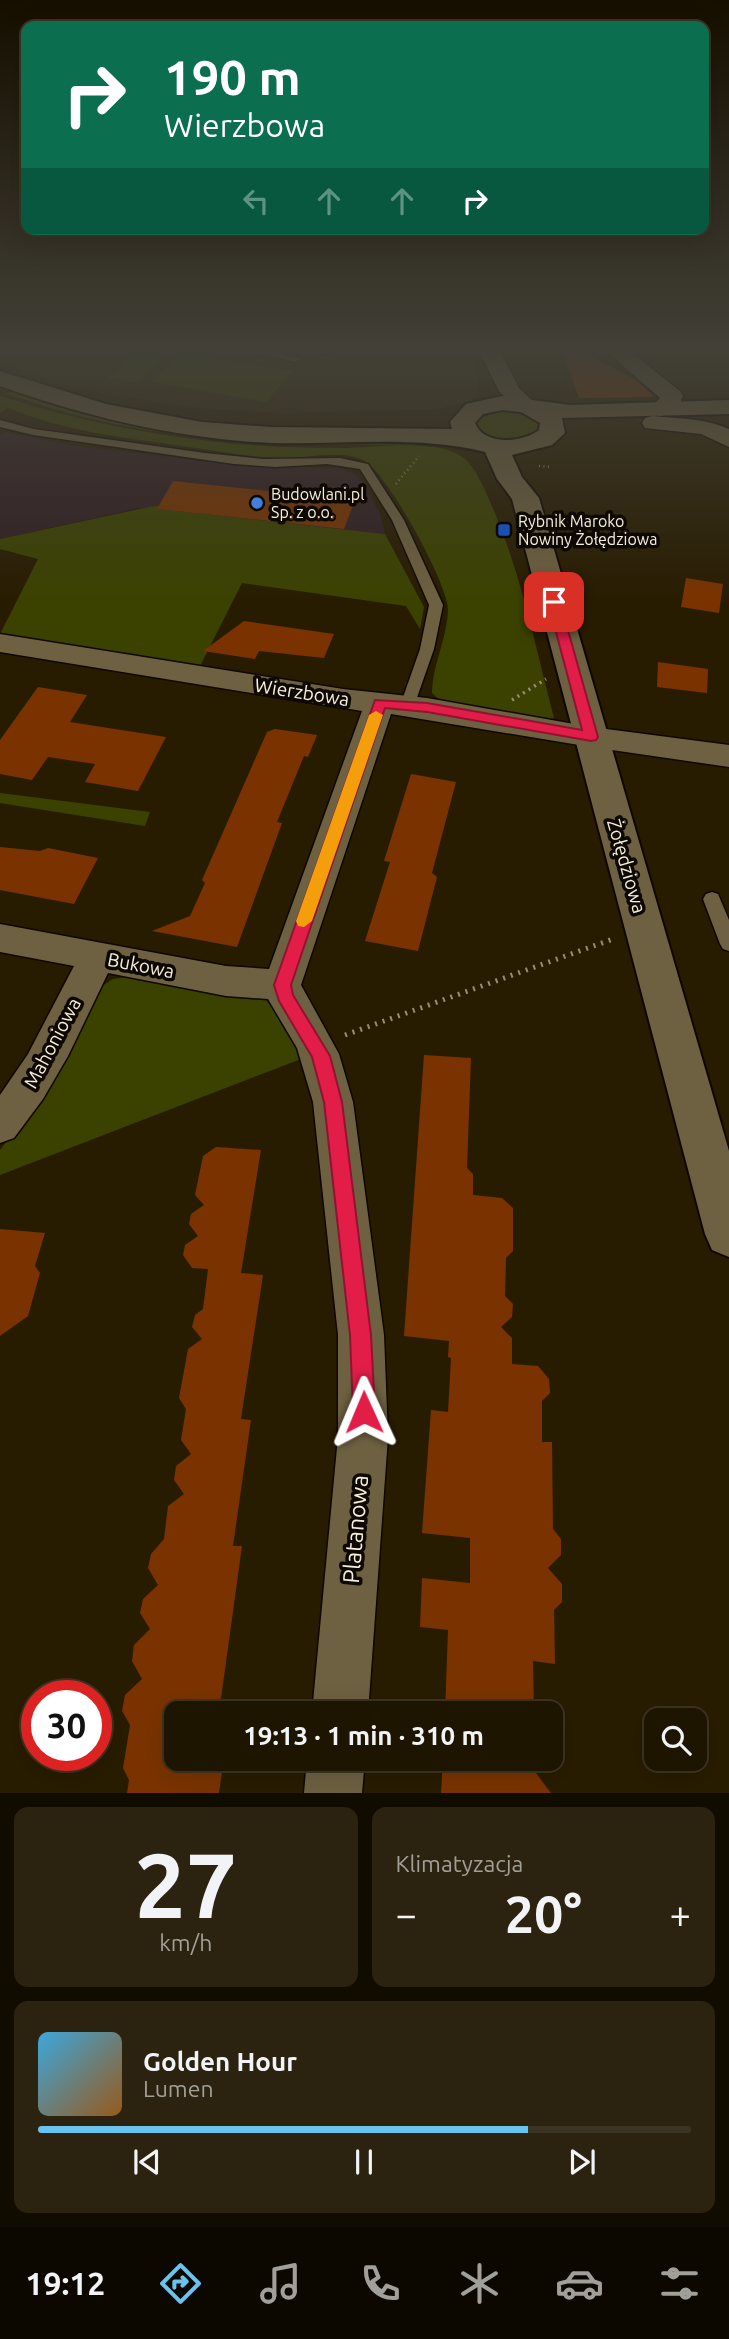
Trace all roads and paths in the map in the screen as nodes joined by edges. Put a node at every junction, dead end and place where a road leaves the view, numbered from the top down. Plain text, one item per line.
1 (53, 435) edge
2 (302, 435) edge
3 (393, 435) edge
4 (428, 435) edge
5 (473, 435) edge
6 (550, 435) edge
7 (582, 435) edge
8 (485, 443) junction
9 (421, 453) dead end
10 (537, 461) junction
11 (552, 467) dead end
12 (387, 500) junction
13 (0, 643) edge
14 (547, 678) dead end
15 (394, 705) junction
16 (501, 720) junction
17 (591, 737) junction
18 (729, 756) edge
19 (712, 899) dead end
20 (0, 938) edge
21 (614, 939) dead end
22 (729, 944) edge
23 (97, 957) junction
24 (282, 985) junction
25 (315, 1045) junction
26 (0, 1125) edge
27 (729, 1234) edge
28 (341, 1701) edge
29 (335, 1771) edge
30 (333, 1793) edge

1 - 12 lane
2 - 3 street
4 - 8 street
5 - 8 street, Żołędziowa
6 - 10 street
7 - 10 street
8 - 10 street
8 - 10 street, Żołędziowa
9 - 12 path
10 - 11 path
10 - 17 street, Żołędziowa
12 - 15 lane
13 - 15 street, Wierzbowa
14 - 16 path
15 - 16 street, Wierzbowa
15 - 24 street
16 - 17 street, Wierzbowa
17 - 18 street, Wierzbowa
17 - 27 street, Żołędziowa
19 - 22 lane
20 - 23 street, Bukowa
21 - 25 path
23 - 24 street, Bukowa
23 - 26 street, Mahoniowa
24 - 25 street, Platanowa
25 - 28 street, Platanowa
29 - 30 street

